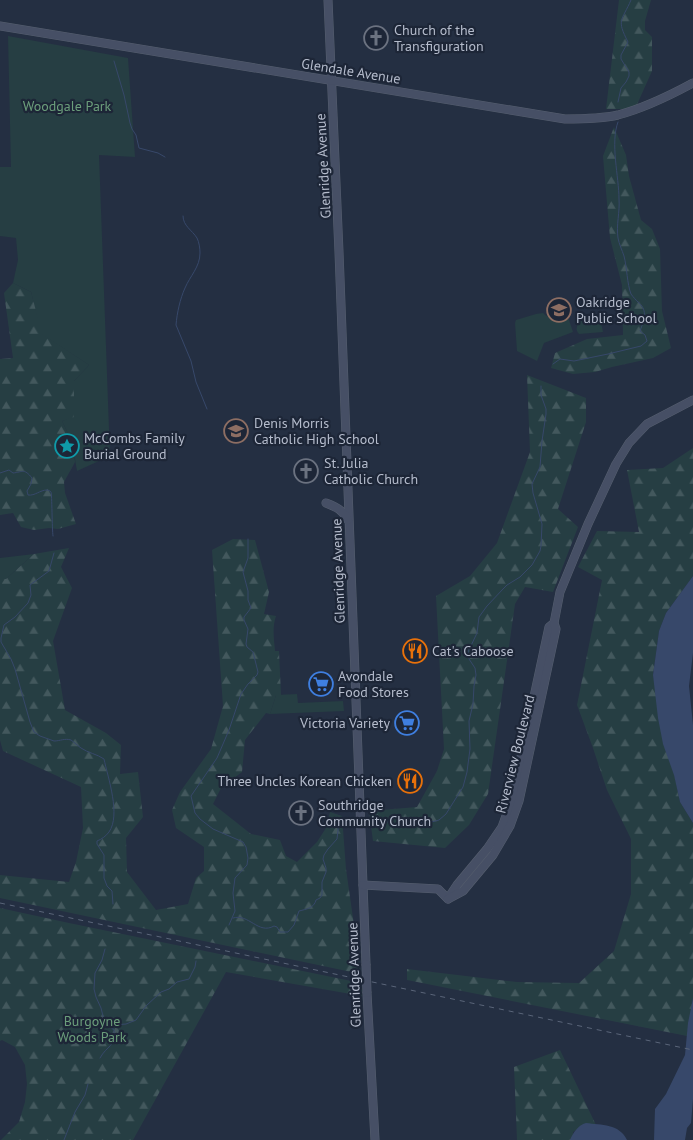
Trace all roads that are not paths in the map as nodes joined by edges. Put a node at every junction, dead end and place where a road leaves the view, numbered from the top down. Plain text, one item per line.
1 (328, 0) edge
2 (0, 26) edge
3 (331, 80) junction
4 (693, 83) edge
5 (693, 400) edge
6 (326, 504) dead end
7 (349, 522) junction
8 (363, 885) junction
9 (375, 1140) edge

1 - 3 main road, Glenridge Avenue
2 - 3 main road, Glendale Avenue
3 - 4 main road, Glendale Avenue
3 - 7 main road, Glenridge Avenue
5 - 8 main road, Riverview Boulevard
6 - 7 main road
7 - 8 main road, Glenridge Avenue
8 - 9 main road, Glenridge Avenue, bridge

